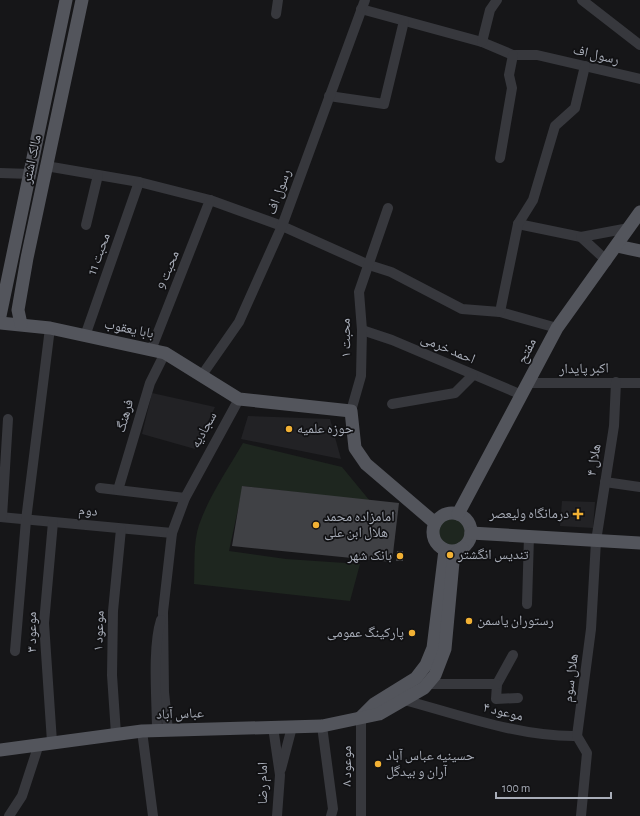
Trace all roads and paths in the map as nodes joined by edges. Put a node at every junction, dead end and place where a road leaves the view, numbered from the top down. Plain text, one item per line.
1 (66, 0) edge
2 (82, 0) edge
3 (278, 0) edge
4 (497, 0) edge
5 (582, 0) edge
6 (363, 4) edge
7 (276, 14) dead end
8 (404, 21) junction
9 (482, 42) junction
10 (640, 45) edge
11 (513, 55) junction
12 (585, 66) junction
13 (640, 79) edge
14 (329, 96) junction
15 (500, 158) dead end
16 (46, 166) junction
17 (0, 173) edge
18 (31, 174) junction
19 (98, 175) junction
20 (139, 182) junction
21 (210, 200) junction
22 (388, 208) dead end
23 (640, 212) edge
24 (518, 224) junction
25 (86, 225) dead end
26 (282, 226) junction
27 (629, 228) junction
28 (581, 236) junction
29 (617, 246) junction
30 (640, 251) edge
31 (607, 261) junction
32 (369, 265) junction
33 (18, 310) junction
34 (2, 311) edge
35 (500, 312) junction
36 (0, 323) edge
37 (21, 324) junction
38 (50, 328) junction
39 (557, 328) junction
40 (362, 330) junction
41 (85, 336) junction
42 (151, 350) junction
43 (165, 353) junction
44 (202, 375) junction
45 (473, 375) junction
46 (616, 382) junction
47 (640, 383) edge
48 (526, 389) junction
49 (239, 399) junction
50 (392, 404) dead end
51 (351, 411) junction
52 (8, 419) dead end
53 (605, 482) junction
54 (639, 485) edge
55 (100, 488) dead end
56 (118, 490) junction
57 (185, 498) junction
58 (458, 514) junction
59 (1, 517) edge
60 (26, 520) junction
61 (53, 522) junction
62 (435, 523) junction
63 (121, 529) junction
64 (471, 533) junction
65 (172, 534) junction
66 (529, 536) junction
67 (596, 541) junction
68 (640, 543) edge
69 (462, 548) junction
70 (445, 550) junction
71 (527, 604) dead end
72 (15, 651) dead end
73 (513, 655) dead end
74 (427, 684) junction
75 (496, 684) junction
76 (518, 698) dead end
77 (404, 700) junction
78 (361, 717) junction
79 (322, 726) junction
80 (273, 727) junction
81 (292, 727) junction
82 (163, 730) junction
83 (142, 732) junction
84 (116, 734) junction
85 (577, 736) junction
86 (45, 743) junction
87 (0, 750) edge
88 (280, 775) junction
89 (9, 816) edge
90 (153, 816) edge
91 (277, 816) edge
92 (331, 816) edge
93 (361, 816) edge
94 (581, 816) edge

1 - 18 main road, مالک اشتر
2 - 16 main road, مالک اشتر
3 - 7 street
4 - 9 street
5 - 10 street
6 - 8 street, رسول اف
6 - 14 street, رسول اف
8 - 9 street, رسول اف
8 - 14 street
9 - 11 street, رسول اف
11 - 12 street, رسول اف
11 - 15 street
12 - 13 street, رسول اف
12 - 24 street
14 - 26 street, رسول اف
16 - 19 street
16 - 33 main road, مالک اشتر
17 - 18 street
18 - 34 main road, مالک اشتر
19 - 20 street
19 - 25 street
20 - 21 street
20 - 41 street, محبت 11
21 - 26 street
21 - 42 street, محبت 9
22 - 32 street, محبت ۱
23 - 27 main road, مفتح
24 - 28 street
24 - 35 street
26 - 32 street
26 - 44 street, رسول اف
27 - 28 street
27 - 29 main road, مفتح
28 - 31 street
29 - 30 main road
29 - 31 main road, مفتح
31 - 39 main road, مفتح
32 - 35 street
32 - 40 street, محبت ۱
33 - 34 main road
33 - 37 main road, مالک اشتر
35 - 39 street
36 - 37 main road, بابا یعقوب
37 - 38 main road, بابا یعقوب
38 - 41 main road, بابا یعقوب
38 - 60 street
39 - 48 main road, مفتح
40 - 45 street, احمد خرمی
40 - 51 street, محبت ۱
41 - 42 main road, بابا یعقوب
42 - 43 main road, بابا یعقوب
43 - 44 main road, بابا یعقوب
43 - 56 street, فرهنگ
44 - 49 main road, بابا یعقوب
45 - 48 street, احمد خرمی
45 - 50 street
46 - 47 street, اکبر پایدار
46 - 48 street, اکبر پایدار
46 - 53 street, هلال ۴
48 - 58 main road, مفتح
49 - 51 main road
49 - 57 street, سجادیه
51 - 62 main road
52 - 59 street
53 - 54 street
53 - 67 street, هلال ۴
55 - 56 street
56 - 57 street
57 - 65 street, سجادیه
58 - 62 main road
58 - 64 main road
59 - 60 street, دوم
60 - 61 street, دوم
60 - 72 street
61 - 63 street, دوم
61 - 86 street, موعود ۳
62 - 70 main road
63 - 65 street, دوم
63 - 84 street, موعود ۱
64 - 66 main road
64 - 69 main road
65 - 82 street, سجادیه
66 - 67 main road
66 - 71 street
67 - 68 main road
67 - 85 street, هلال سوم
69 - 70 main road
69 - 74 main road, عباس آباد
70 - 78 main road
73 - 75 street
74 - 75 street
74 - 77 main road, عباس آباد
75 - 76 street
77 - 78 main road, عباس آباد
77 - 85 street, موعود ۴
78 - 79 main road, عباس آباد
78 - 93 street, موعود ۸
79 - 81 main road, عباس آباد
79 - 92 street
80 - 81 main road, عباس آباد
80 - 82 main road, عباس آباد
80 - 88 street, امام رضا
81 - 88 street
82 - 83 main road, عباس آباد
83 - 84 main road, عباس آباد
83 - 90 street
84 - 86 main road, عباس آباد
85 - 94 street
86 - 87 main road, عباس آباد
86 - 89 street
88 - 91 street, امام رضا

